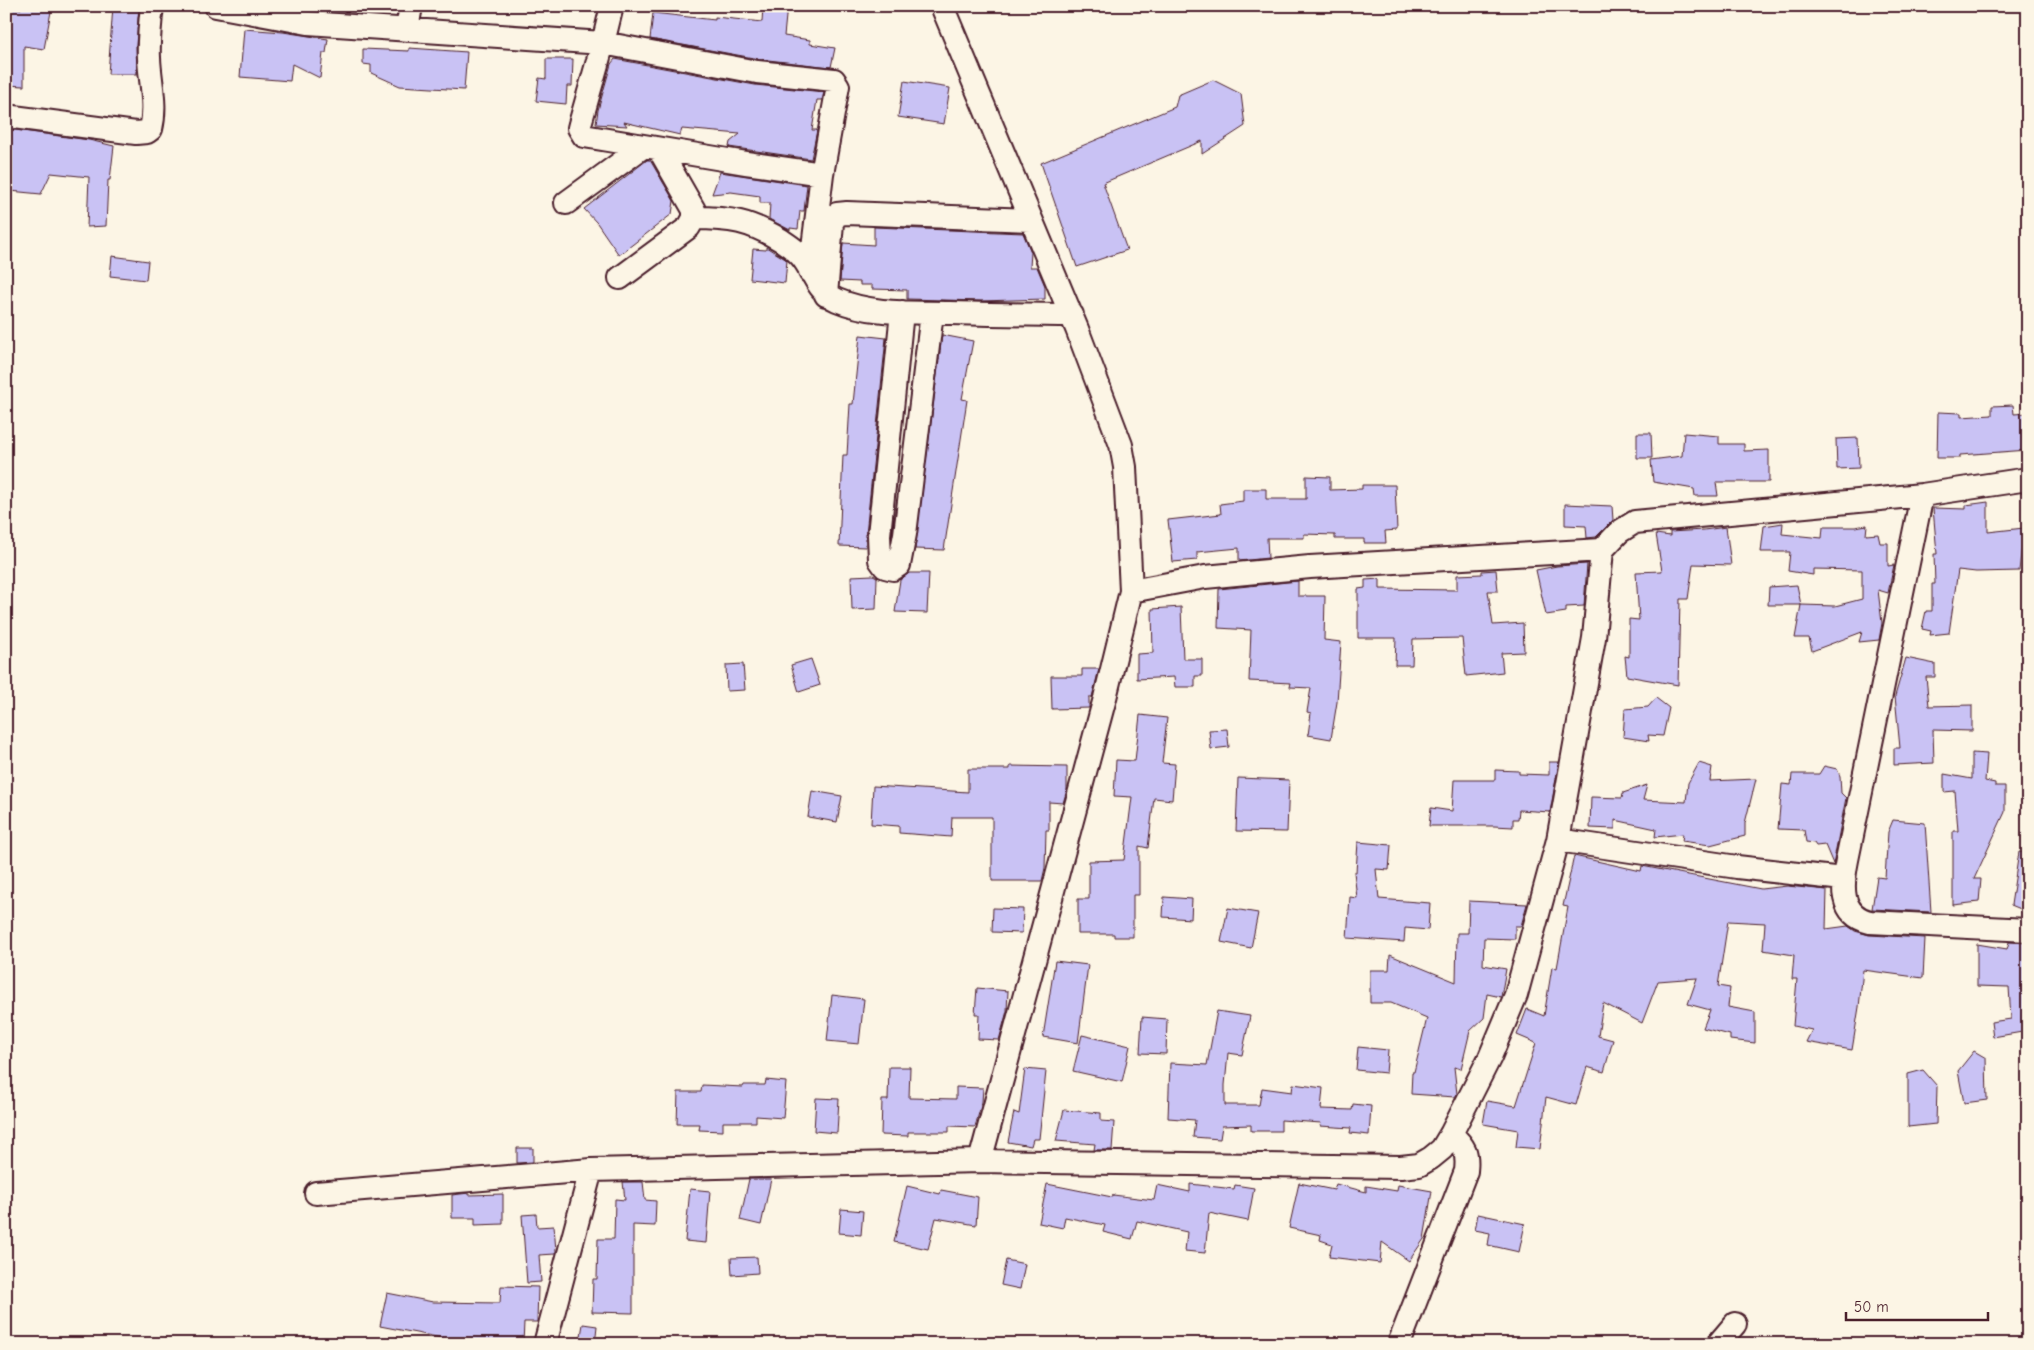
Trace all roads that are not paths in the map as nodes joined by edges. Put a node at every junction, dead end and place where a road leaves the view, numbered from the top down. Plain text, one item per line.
1 (152, 6) edge
2 (216, 6) edge
3 (411, 6) edge
4 (612, 6) edge
5 (942, 6) edge
6 (407, 29) junction
7 (604, 43) junction
8 (6, 116) edge
9 (652, 148) junction
10 (822, 174) junction
11 (566, 203) dead end
12 (694, 218) junction
13 (1030, 220) junction
14 (810, 272) junction
15 (620, 278) dead end
16 (826, 295) junction
17 (902, 312) junction
18 (932, 313) junction
19 (1072, 316) junction
20 (2028, 479) edge
21 (1922, 495) junction
22 (1602, 550) junction
23 (1132, 591) junction
24 (1558, 840) junction
25 (1843, 879) junction
26 (2028, 930) edge
27 (1451, 1134) junction
28 (980, 1162) junction
29 (590, 1170) junction
30 (316, 1193) dead end
31 (1736, 1324) dead end
32 (545, 1344) edge
33 (1399, 1344) edge
34 (1718, 1344) edge

1 - 8 street
2 - 6 street
3 - 6 street
4 - 7 street
5 - 13 street
6 - 7 street
7 - 9 street
7 - 10 street
9 - 10 street
9 - 11 street
9 - 12 street
10 - 14 street
12 - 14 street
12 - 15 street
13 - 16 street
13 - 19 street
14 - 16 street
16 - 17 street
17 - 18 street
17 - 18 street
18 - 19 street
19 - 23 street
20 - 21 street
21 - 22 street
21 - 25 street
22 - 23 street
22 - 24 street
23 - 28 street
24 - 25 street
24 - 27 street
25 - 26 street
27 - 28 street
27 - 33 street
28 - 29 street
29 - 30 street
29 - 32 street
31 - 34 street

